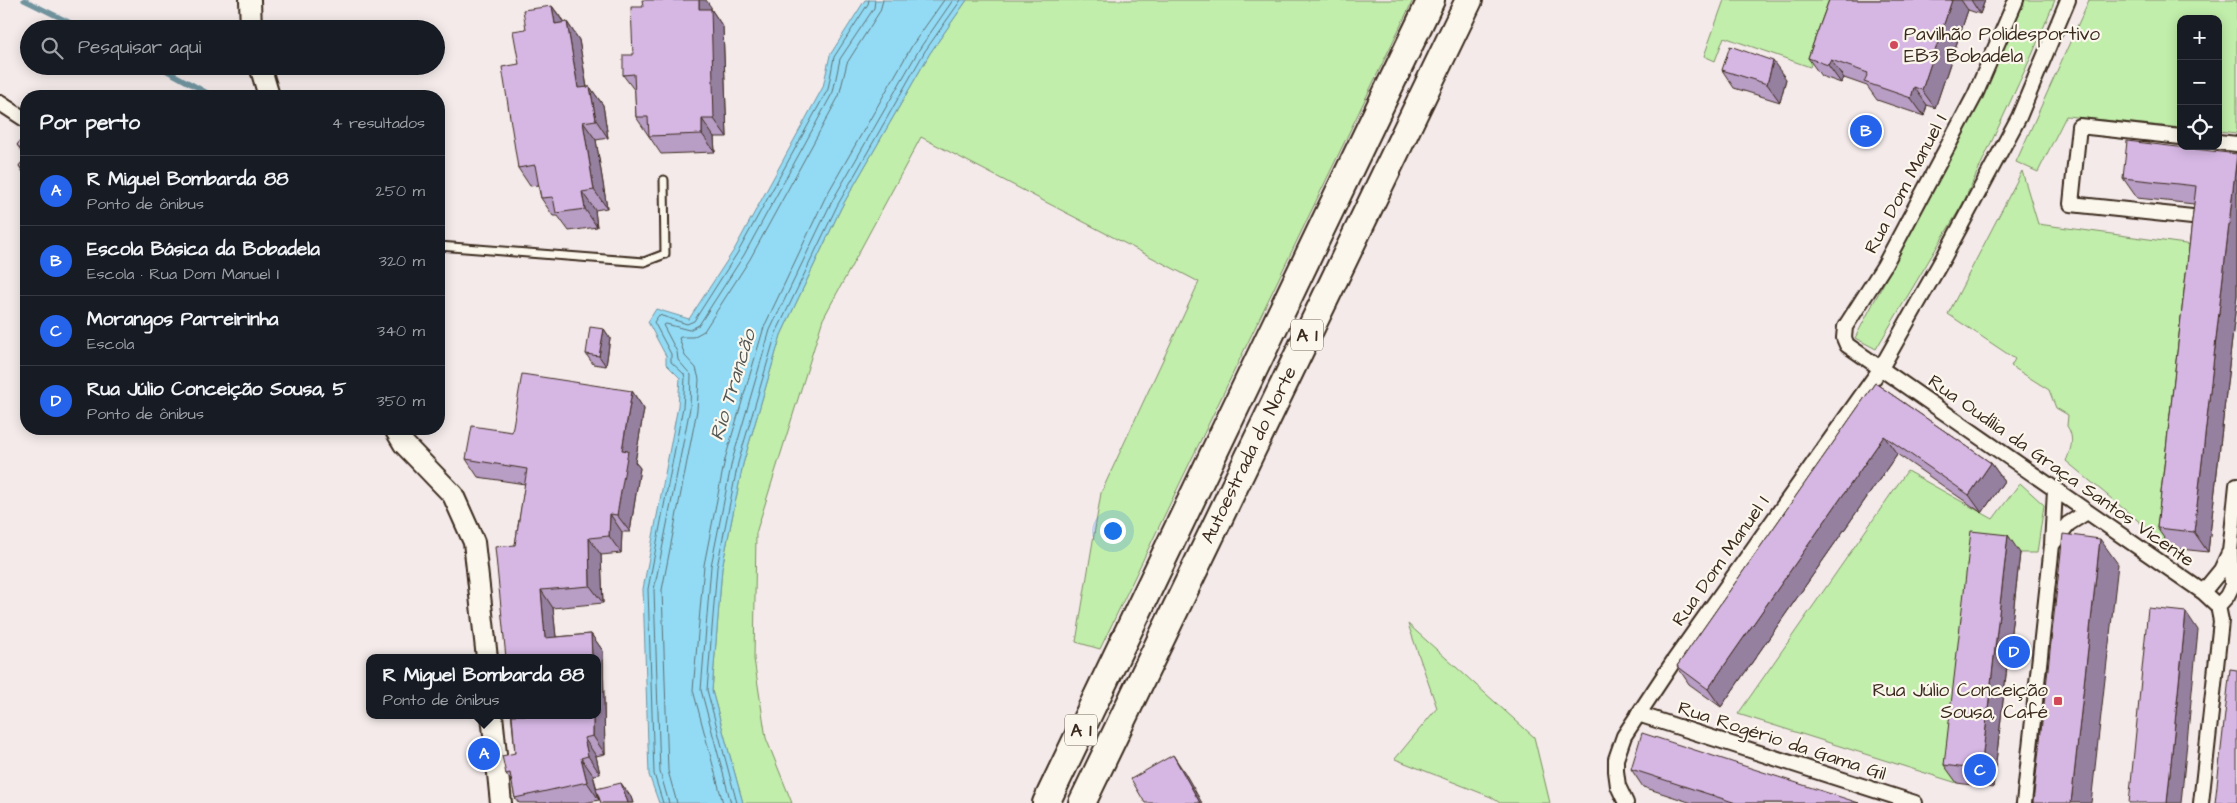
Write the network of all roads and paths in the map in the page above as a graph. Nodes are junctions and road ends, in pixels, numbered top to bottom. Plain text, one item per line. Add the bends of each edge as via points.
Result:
1 (250, 0) edge
2 (1431, 0) edge
3 (1469, 0) edge
4 (2016, 0) edge
5 (2068, 0) edge
6 (251, 20) edge
7 (263, 75) edge
8 (267, 90) edge
9 (0, 104) edge
10 (20, 116) edge
11 (2177, 137) edge
12 (2222, 142) edge
13 (2237, 144) edge
14 (664, 180) dead end
15 (2192, 217) edge
16 (445, 246) edge
17 (1881, 368) junction
18 (400, 436) edge
19 (2237, 485) edge
20 (2055, 490) junction
21 (2087, 512) junction
22 (2052, 545) junction
23 (2230, 552) junction
24 (2202, 592) junction
25 (2218, 606) junction
26 (487, 654) edge
27 (1638, 714) junction
28 (492, 719) edge
29 (501, 803) edge
30 (1046, 803) edge
31 (1082, 803) edge
32 (1626, 803) edge
33 (1915, 803) edge
34 (2024, 803) edge
35 (2201, 803) edge

1 - 6 main road
2 - 30 highway, Autoestrada do Norte / A 1
3 - 31 highway, Autoestrada do Norte / A 1
4 - 17 street, Rua Dom Manuel I via 1975,94 1884,266 1845,327 1844,338 1848,344
5 - 17 street, Rua Dom Manuel I via 2019,117
7 - 8 main road
9 - 10 street
11 - 15 street via 2079,126 2071,204
12 - 13 street
14 - 16 lane via 665,254 644,262
17 - 20 street, Rua Oudília da Graça Santos Vicente
17 - 27 street, Rua Dom Manuel I
18 - 26 main road via 453,494 474,542
19 - 23 street
20 - 21 street, Rua Oudília da Graça Santos Vicente
20 - 22 street
21 - 22 street via 2068,524
21 - 24 street, Rua Oudília da Graça Santos Vicente
22 - 34 street
23 - 24 street via 2221,570
23 - 25 street via 2232,586
24 - 25 street, Rua Oudília da Graça Santos Vicente
25 - 35 street via 2221,628
27 - 32 street, Rua Dom Manuel I via 1624,736 1616,759 1618,786
27 - 33 street, Rua Rogério da Gama Gil
28 - 29 main road

